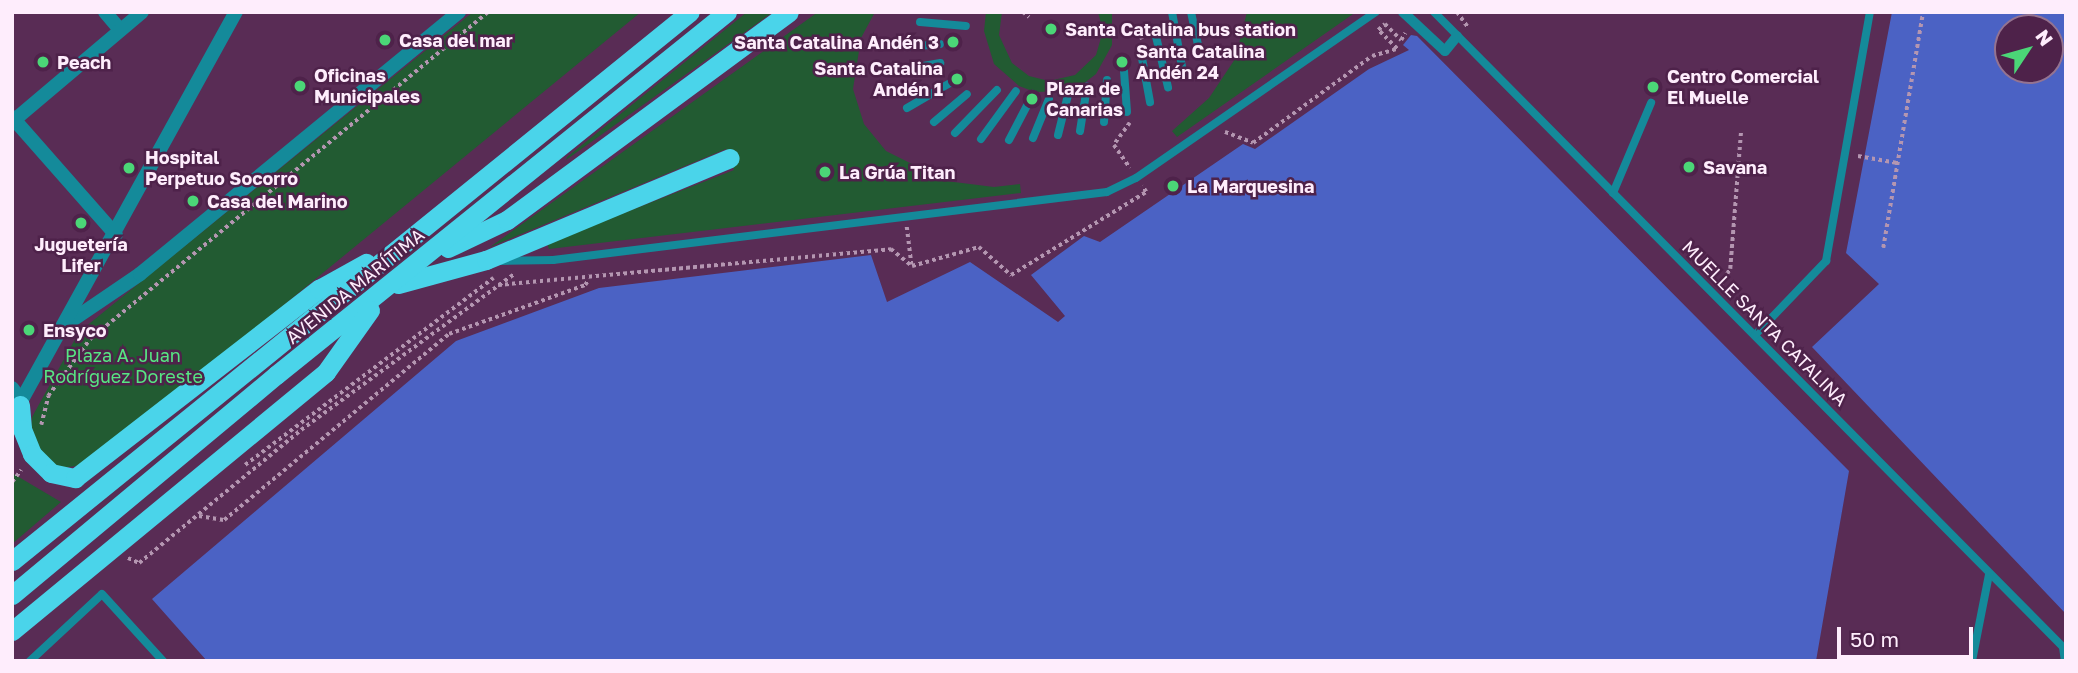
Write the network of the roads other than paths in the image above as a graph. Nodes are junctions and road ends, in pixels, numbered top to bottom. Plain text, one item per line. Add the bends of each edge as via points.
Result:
1 (105, 12) edge
2 (142, 12) edge
3 (236, 12) edge
4 (690, 12) edge
5 (727, 12) edge
6 (789, 12) edge
7 (1172, 12) edge
8 (1191, 12) edge
9 (1376, 12) edge
10 (1403, 12) edge
11 (1434, 12) edge
12 (1870, 12) edge
13 (455, 14) edge
14 (920, 22) dead end
15 (966, 26) dead end
16 (1154, 28) dead end
17 (120, 30) junction
18 (1457, 36) junction
19 (940, 44) dead end
20 (907, 47) dead end
21 (1199, 49) dead end
22 (1142, 58) dead end
23 (940, 63) dead end
24 (895, 71) dead end
25 (1124, 71) dead end
26 (1183, 72) dead end
27 (1107, 80) dead end
28 (950, 83) dead end
29 (1087, 88) dead end
30 (1168, 88) dead end
31 (997, 90) dead end
32 (1016, 91) dead end
33 (967, 94) dead end
34 (1033, 94) dead end
35 (1068, 95) dead end
36 (1049, 99) dead end
37 (1150, 102) dead end
38 (1651, 103) dead end
39 (907, 108) dead end
40 (1128, 112) dead end
41 (13, 120) edge
42 (934, 122) dead end
43 (1104, 122) dead end
44 (1080, 131) dead end
45 (956, 133) dead end
46 (1058, 135) dead end
47 (1033, 138) dead end
48 (981, 139) dead end
49 (1009, 140) dead end
50 (730, 158) dead end
51 (1613, 193) junction
52 (116, 235) junction
53 (415, 235) junction
54 (421, 260) junction
55 (486, 260) junction
56 (386, 289) junction
57 (68, 323) junction
58 (1755, 335) junction
59 (16, 403) edge
60 (22, 453) edge
61 (12, 561) edge
62 (1989, 574) junction
63 (12, 595) edge
64 (12, 631) edge
65 (2064, 648) edge
66 (30, 661) edge
67 (163, 661) edge
68 (1972, 661) edge
69 (2065, 661) edge

1 - 17 street
2 - 17 street
3 - 52 street
4 - 53 highway, AVENIDA MARÍTIMA
5 - 54 highway, AVENIDA MARÍTIMA
6 - 54 highway via 507,220
7 - 26 lane
8 - 21 lane
9 - 55 lane via 1136,178 1107,192 530,263
10 - 18 street via 1445,51
11 - 18 lane, MUELLE SANTA CATALINA
12 - 58 lane via 1826,261
13 - 57 street via 140,274
14 - 15 lane
16 - 30 lane
17 - 41 street
18 - 51 lane, MUELLE SANTA CATALINA
19 - 20 lane
22 - 37 lane
23 - 24 lane
25 - 40 lane
27 - 43 lane
28 - 39 lane
29 - 44 lane
31 - 45 lane
32 - 48 lane
33 - 42 lane
34 - 49 lane
35 - 46 lane
36 - 47 lane
38 - 51 lane
41 - 52 street
50 - 55 highway
51 - 58 lane, MUELLE SANTA CATALINA
52 - 57 street
53 - 60 highway via 319,289 75,478 51,473
53 - 61 highway, AVENIDA MARÍTIMA
54 - 56 highway, AVENIDA MARÍTIMA
55 - 56 highway
56 - 63 highway, AVENIDA MARÍTIMA
56 - 64 highway via 326,372
57 - 59 street
58 - 62 lane, MUELLE SANTA CATALINA
59 - 60 highway
62 - 65 lane, MUELLE SANTA CATALINA
62 - 68 lane
65 - 69 lane, MUELLE SANTA CATALINA
66 - 67 lane via 102,594

